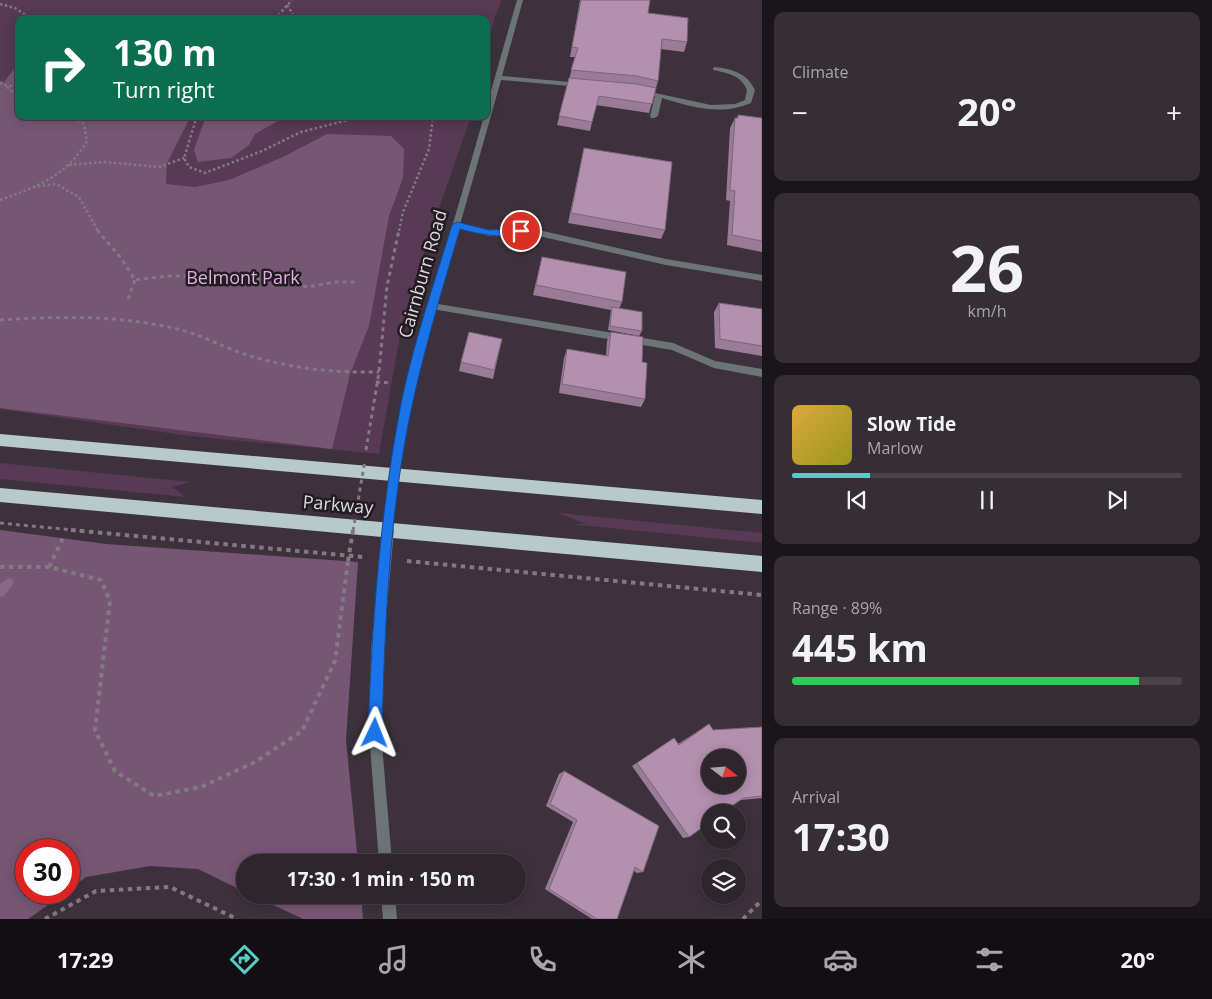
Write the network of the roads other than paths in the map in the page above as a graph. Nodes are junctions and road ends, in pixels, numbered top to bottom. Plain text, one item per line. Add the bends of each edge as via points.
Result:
1 (520, 0) edge
2 (715, 69) dead end
3 (498, 78) junction
4 (591, 86) edge
5 (634, 89) edge
6 (659, 95) junction
7 (490, 107) edge
8 (654, 116) edge
9 (486, 120) edge
10 (457, 225) junction
11 (762, 278) edge
12 (432, 306) junction
13 (762, 372) edge
14 (0, 440) edge
15 (0, 495) edge
16 (762, 506) edge
17 (762, 564) edge
18 (385, 854) edge
19 (389, 904) edge
20 (390, 919) edge

1 - 3 street, Cairnburn Road
2 - 6 street via 732,72 747,81 751,90 748,101 735,107 716,108
3 - 4 street
3 - 7 street, Cairnburn Road
5 - 6 street
6 - 8 street
9 - 10 street, Cairnburn Road
10 - 11 street via 489,233 521,231 543,234 666,262
10 - 12 street, Cairnburn Road
12 - 13 street via 674,347 714,364
12 - 18 street, Cairnburn Road, bridge via 407,402 390,505 377,651 375,733
14 - 16 highway, Parkway
15 - 17 highway, Parkway
19 - 20 street

